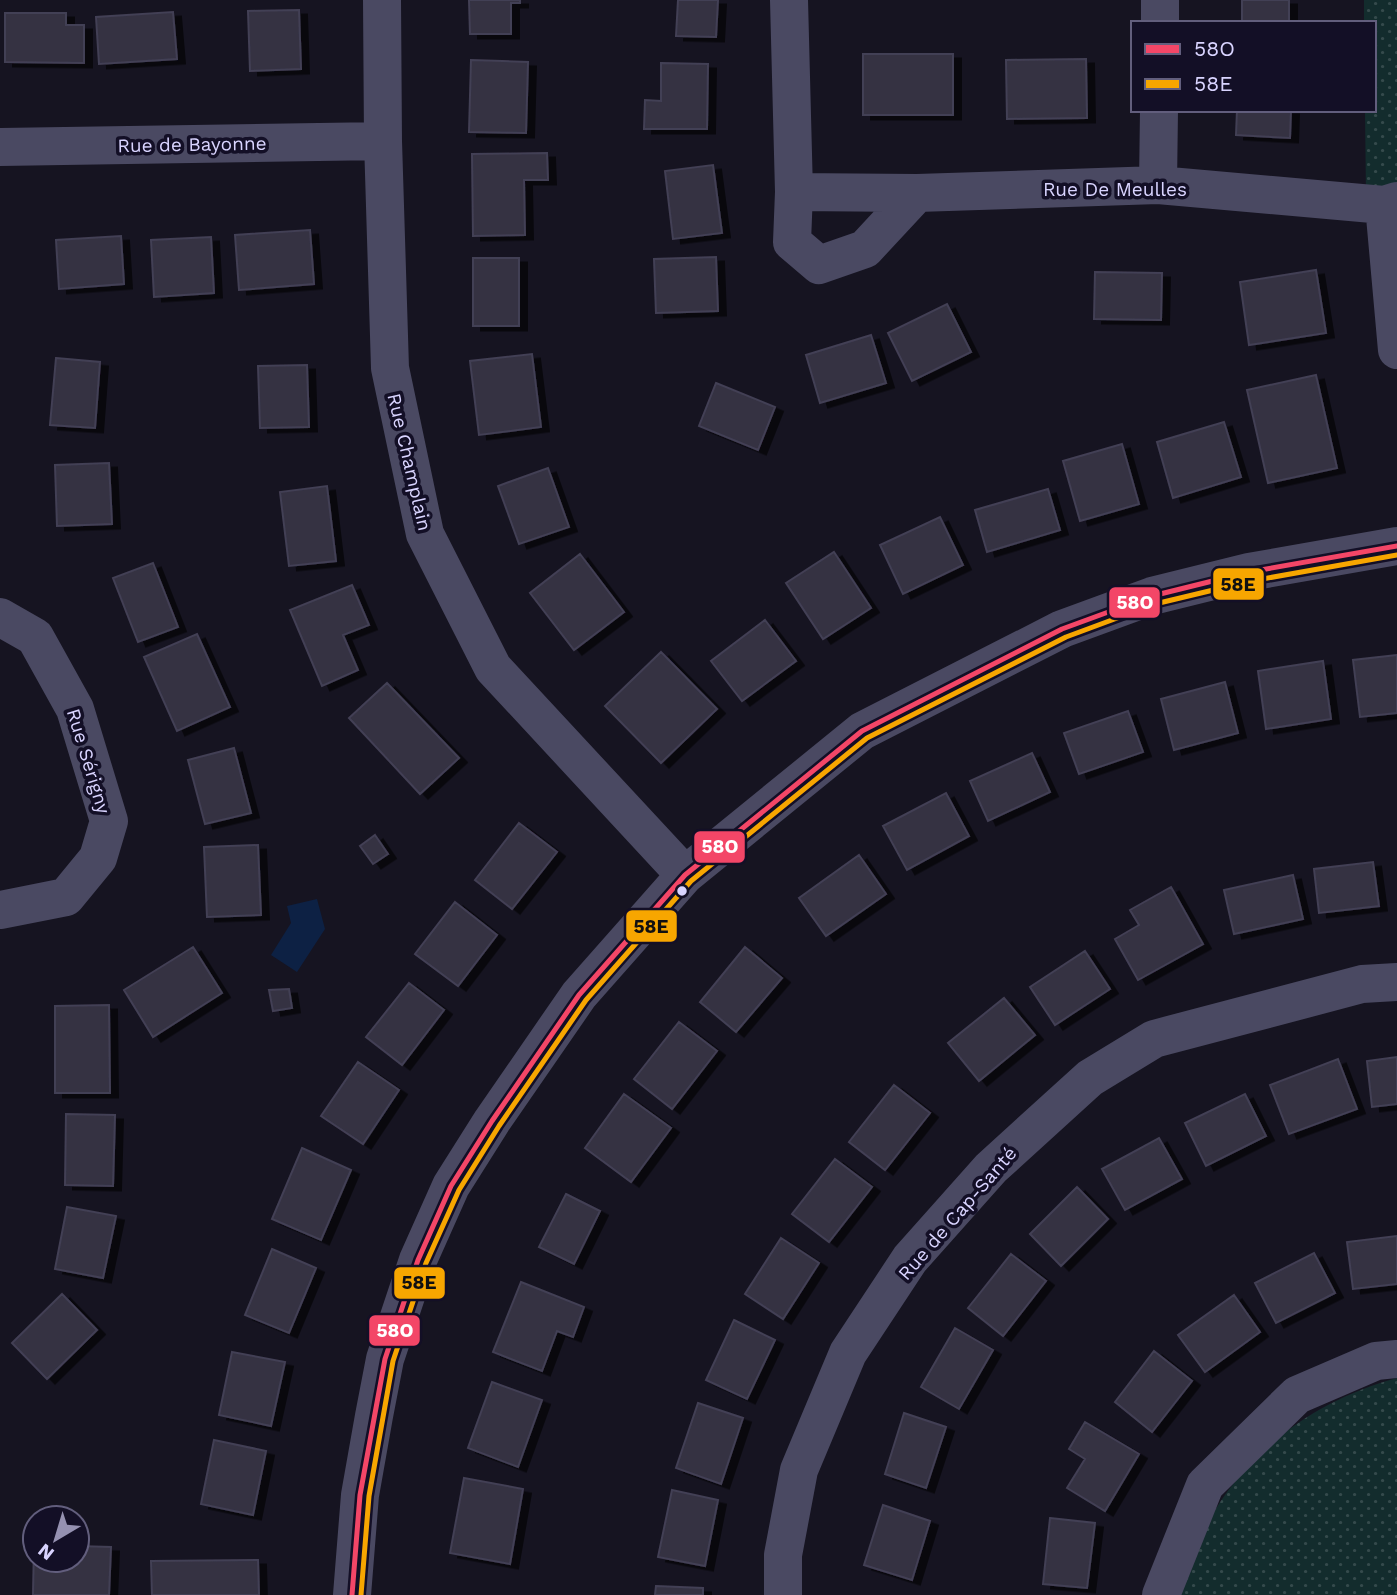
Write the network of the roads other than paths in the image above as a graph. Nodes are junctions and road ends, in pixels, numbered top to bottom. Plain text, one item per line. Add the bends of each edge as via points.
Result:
1 (382, 0) edge
2 (789, 0) edge
3 (1160, 0) edge
4 (1160, 21) edge
5 (1159, 112) edge
6 (383, 141) junction
7 (0, 148) edge
8 (1158, 185) junction
9 (793, 192) junction
10 (916, 193) junction
11 (1390, 203) edge
12 (1397, 350) edge
13 (1397, 546) edge
14 (0, 617) edge
15 (685, 875) junction
16 (0, 910) edge
17 (1397, 982) edge
18 (1397, 1359) edge
19 (352, 1595) edge
20 (783, 1595) edge
21 (1161, 1595) edge

1 - 6 street, Rue Champlain
2 - 9 street
3 - 4 street
5 - 8 street
6 - 7 street, Rue de Bayonne
6 - 15 street, Rue Champlain via 390,368 425,534 494,668
8 - 10 street, Rue De Meulles
8 - 11 street, Rue De Meulles
9 - 10 street, Rue De Meulles
9 - 10 street via 792,243 819,265 865,249
11 - 12 street
13 - 15 street via 1249,572 1152,596 1062,629 862,731
14 - 16 street, Rue Sérigny via 35,637 75,709 108,821 98,858 66,897
15 - 19 street via 579,995 451,1186 418,1260 385,1359 360,1495
17 - 20 street, Rue de Cap-Santé via 1362,984 1154,1039 1090,1078 991,1168 910,1259 848,1353 799,1470 783,1555
18 - 21 street via 1376,1361 1297,1395 1205,1485

